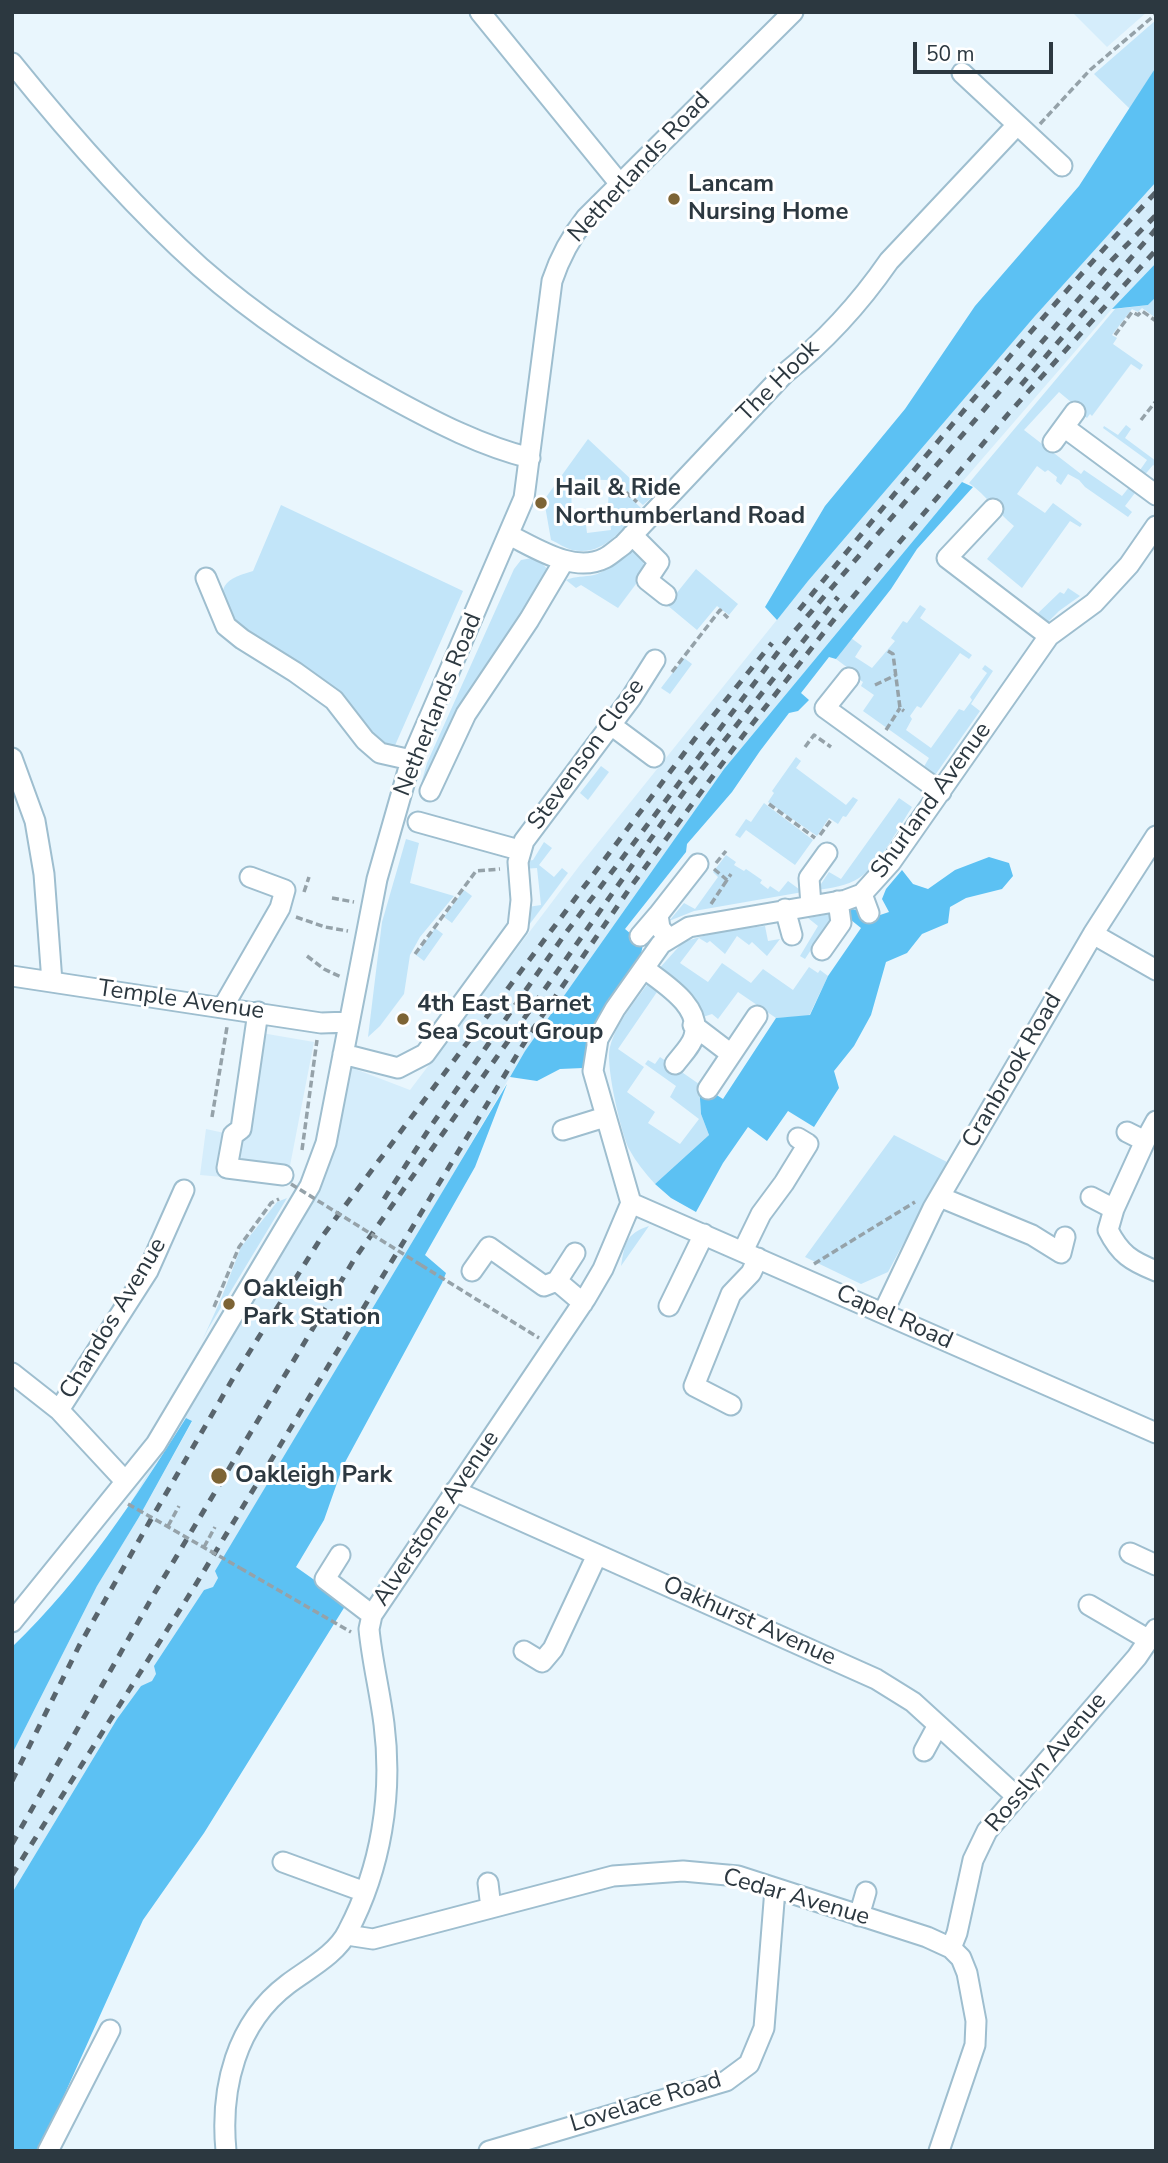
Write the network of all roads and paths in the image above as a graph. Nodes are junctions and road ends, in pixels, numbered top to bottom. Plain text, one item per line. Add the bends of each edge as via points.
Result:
1 (480, 12) edge
2 (793, 12) edge
3 (1156, 14) edge
4 (12, 63) edge
5 (962, 72) dead end
6 (1023, 130) junction
7 (1062, 166) dead end
8 (620, 184) junction
9 (1156, 321) edge
10 (1115, 335) dead end
11 (1156, 401) edge
12 (1142, 420) dead end
13 (1064, 427) dead end
14 (530, 458) junction
15 (607, 487) dead end
16 (1156, 495) edge
17 (993, 509) dead end
18 (651, 515) junction
19 (1156, 526) edge
20 (632, 535) junction
21 (509, 536) junction
22 (564, 561) junction
23 (206, 578) dead end
24 (666, 595) dead end
25 (728, 618) dead end
26 (1049, 636) junction
27 (888, 651) dead end
28 (655, 660) dead end
29 (669, 676) dead end
30 (896, 676) junction
31 (849, 678) dead end
32 (876, 685) dead end
33 (611, 725) junction
34 (876, 744) junction
35 (805, 747) dead end
36 (831, 747) dead end
37 (654, 757) dead end
38 (12, 758) edge
39 (411, 760) junction
40 (430, 792) dead end
41 (941, 792) junction
42 (769, 804) dead end
43 (831, 820) dead end
44 (418, 822) dead end
45 (1156, 836) edge
46 (726, 851) dead end
47 (827, 853) dead end
48 (518, 859) junction
49 (698, 864) dead end
50 (731, 874) dead end
51 (250, 877) dead end
52 (862, 894) junction
53 (332, 898) dead end
54 (838, 901) junction
55 (355, 902) dead end
56 (811, 905) junction
57 (785, 909) junction
58 (869, 913) dead end
59 (658, 915) junction
60 (296, 917) dead end
61 (350, 932) dead end
62 (1093, 934) junction
63 (640, 936) dead end
64 (792, 936) dead end
65 (669, 939) junction
66 (822, 950) dead end
67 (415, 954) dead end
68 (307, 956) dead end
69 (645, 969) junction
70 (1156, 970) edge
71 (12, 976) edge
72 (337, 976) dead end
73 (52, 982) junction
74 (227, 1007) junction
75 (258, 1012) junction
76 (757, 1016) dead end
77 (349, 1022) junction
78 (693, 1025) junction
79 (306, 1036) dead end
80 (343, 1054) junction
81 (732, 1054) junction
82 (676, 1064) dead end
83 (708, 1089) dead end
84 (212, 1117) dead end
85 (605, 1117) junction
86 (1156, 1121) edge
87 (563, 1130) dead end
88 (797, 1138) dead end
89 (301, 1156) dead end
90 (287, 1180) joint
91 (184, 1190) dead end
92 (940, 1197) junction
93 (1091, 1197) dead end
94 (280, 1199) dead end
95 (919, 1199) dead end
96 (631, 1203) junction
97 (1114, 1209) junction
98 (704, 1234) junction
99 (1065, 1237) dead end
100 (575, 1253) dead end
101 (750, 1255) junction
102 (472, 1271) dead end
103 (1156, 1271) edge
104 (799, 1276) junction
105 (557, 1280) junction
106 (583, 1303) junction
107 (669, 1307) dead end
108 (212, 1310) dead end
109 (883, 1313) junction
110 (552, 1347) junction
111 (12, 1373) edge
112 (731, 1405) dead end
113 (60, 1410) junction
114 (1156, 1433) edge
115 (125, 1481) junction
116 (455, 1491) junction
117 (128, 1504) dead end
118 (179, 1506) dead end
119 (168, 1526) junction
120 (215, 1527) dead end
121 (204, 1547) junction
122 (1130, 1553) dead end
123 (340, 1555) dead end
124 (597, 1555) junction
125 (1156, 1565) edge
126 (1089, 1605) dead end
127 (372, 1615) junction
128 (12, 1622) edge
129 (1152, 1634) edge
130 (370, 1642) junction
131 (524, 1651) dead end
132 (938, 1726) junction
133 (924, 1751) dead end
134 (1016, 1796) junction
135 (283, 1862) dead end
136 (488, 1883) dead end
137 (775, 1889) junction
138 (365, 1892) junction
139 (866, 1892) dead end
140 (491, 1908) junction
141 (859, 1916) junction
142 (347, 1935) junction
143 (951, 1948) junction
144 (110, 2030) dead end
145 (48, 2151) edge
146 (226, 2151) edge
147 (489, 2151) edge
148 (939, 2151) edge

1 - 8 street
2 - 8 street, Netherlands Road
3 - 6 path
4 - 14 street via 159,229 271,323 410,409 503,451
5 - 6 street
6 - 7 street
6 - 18 street, The Hook via 889,261 807,356 784,374
8 - 14 street, Netherlands Road via 571,237 552,281
9 - 10 path via 1142,311 1138,315 1132,312
11 - 12 path
13 - 16 street
14 - 21 street, Netherlands Road via 524,498
15 - 18 path via 618,485
17 - 26 street via 947,558
18 - 20 street, The Hook
19 - 26 street, Shurland Avenue via 1094,603
20 - 22 street, The Hook via 604,559
20 - 24 street via 659,562 647,580
21 - 22 street, The Hook
21 - 39 street, Netherlands Road
22 - 40 street via 466,714
23 - 39 street via 226,626 334,700 380,753
25 - 29 path via 720,610
26 - 41 street, Shurland Avenue
27 - 30 path via 893,654
28 - 33 street, Stevenson Close
30 - 32 path
30 - 34 path via 902,709
31 - 34 street via 825,708
33 - 37 street
33 - 48 street, Stevenson Close via 524,841
34 - 41 street
35 - 36 path via 814,735
38 - 73 street via 35,821
39 - 77 street, Netherlands Road via 377,879
41 - 52 street, Shurland Avenue
42 - 43 path via 817,839
44 - 48 street, Stevenson Close
45 - 62 street, Cranbrook Road
46 - 50 path via 713,868 727,880
47 - 56 street via 808,878
48 - 67 path via 476,871
48 - 80 street via 518,927 425,1054 398,1068
49 - 59 street
51 - 74 street via 285,890 280,908
52 - 54 street, Shurland Avenue
52 - 58 street
53 - 55 path
54 - 56 street, Shurland Avenue
54 - 66 street via 841,923
56 - 57 street, Shurland Avenue
57 - 64 street
57 - 65 street, Shurland Avenue via 688,927
59 - 63 street
59 - 65 street via 660,928
60 - 61 path
62 - 70 street
62 - 92 street, Cranbrook Road
65 - 69 street, Shurland Avenue
68 - 72 path
69 - 78 street via 681,997 693,1015
69 - 85 street, Shurland Avenue via 598,1039 593,1071
71 - 73 street, Temple Avenue
73 - 74 street, Temple Avenue
74 - 75 street, Temple Avenue
74 - 84 path
75 - 77 street, Temple Avenue via 321,1023
75 - 90 street via 241,1129 233,1135 227,1168
76 - 81 street
77 - 80 street, Netherlands Road
78 - 81 street
78 - 82 street via 694,1036
79 - 89 path via 317,1038
80 - 115 street, Netherlands Road via 326,1143 310,1186 156,1444
81 - 83 street
85 - 87 street
85 - 96 street, Shurland Avenue
86 - 97 street via 1136,1136
88 - 101 street via 808,1144 761,1214
90 - 110 path, bridge
91 - 113 street, Chandos Avenue via 148,1271
92 - 99 street via 1032,1235 1061,1253
92 - 109 street, Cranbrook Road
93 - 97 street
94 - 108 path via 271,1203 239,1247
95 - 104 path
96 - 98 street, Capel Road
96 - 106 street, Alverstone Avenue
97 - 103 street via 1108,1230 1117,1248
98 - 101 street, Capel Road
98 - 107 street
100 - 105 street
101 - 104 street, Capel Road
101 - 112 street via 751,1273 731,1294 694,1386
102 - 105 street via 489,1247 544,1286
104 - 109 street, Capel Road
105 - 106 street
106 - 110 street, Alverstone Avenue
109 - 114 street, Capel Road
110 - 116 street, Alverstone Avenue
111 - 113 street, Chandos Avenue
113 - 115 street, Chandos Avenue
115 - 128 street, Netherlands Road
116 - 124 street, Oakhurst Avenue
116 - 127 street, Alverstone Avenue
117 - 119 path, bridge
118 - 119 path
119 - 121 path, bridge
120 - 121 path
121 - 130 path, bridge
122 - 125 street
123 - 127 street via 325,1579
124 - 131 street via 552,1649 542,1662
124 - 132 street, Oakhurst Avenue via 876,1679 913,1702
126 - 129 street
127 - 130 street, Alverstone Avenue
129 - 134 street, Rosslyn Avenue
130 - 138 street, Alverstone Avenue via 387,1774 385,1821
132 - 133 street
132 - 134 street, Oakhurst Avenue
134 - 143 street, Rosslyn Avenue via 987,1831 973,1860
135 - 138 street
136 - 140 street
137 - 140 street, Cedar Avenue via 738,1876 660,1872 613,1876
137 - 141 street, Cedar Avenue
137 - 147 street, Lovelace Road via 765,2028 749,2064 726,2081
138 - 142 street, Alverstone Avenue
139 - 141 street
140 - 142 street, Cedar Avenue via 373,1939
141 - 143 street, Cedar Avenue
142 - 146 street, Alverstone Avenue via 267,2002 247,2032 229,2073 223,2126
143 - 148 street via 967,1973 976,2033
144 - 145 street

